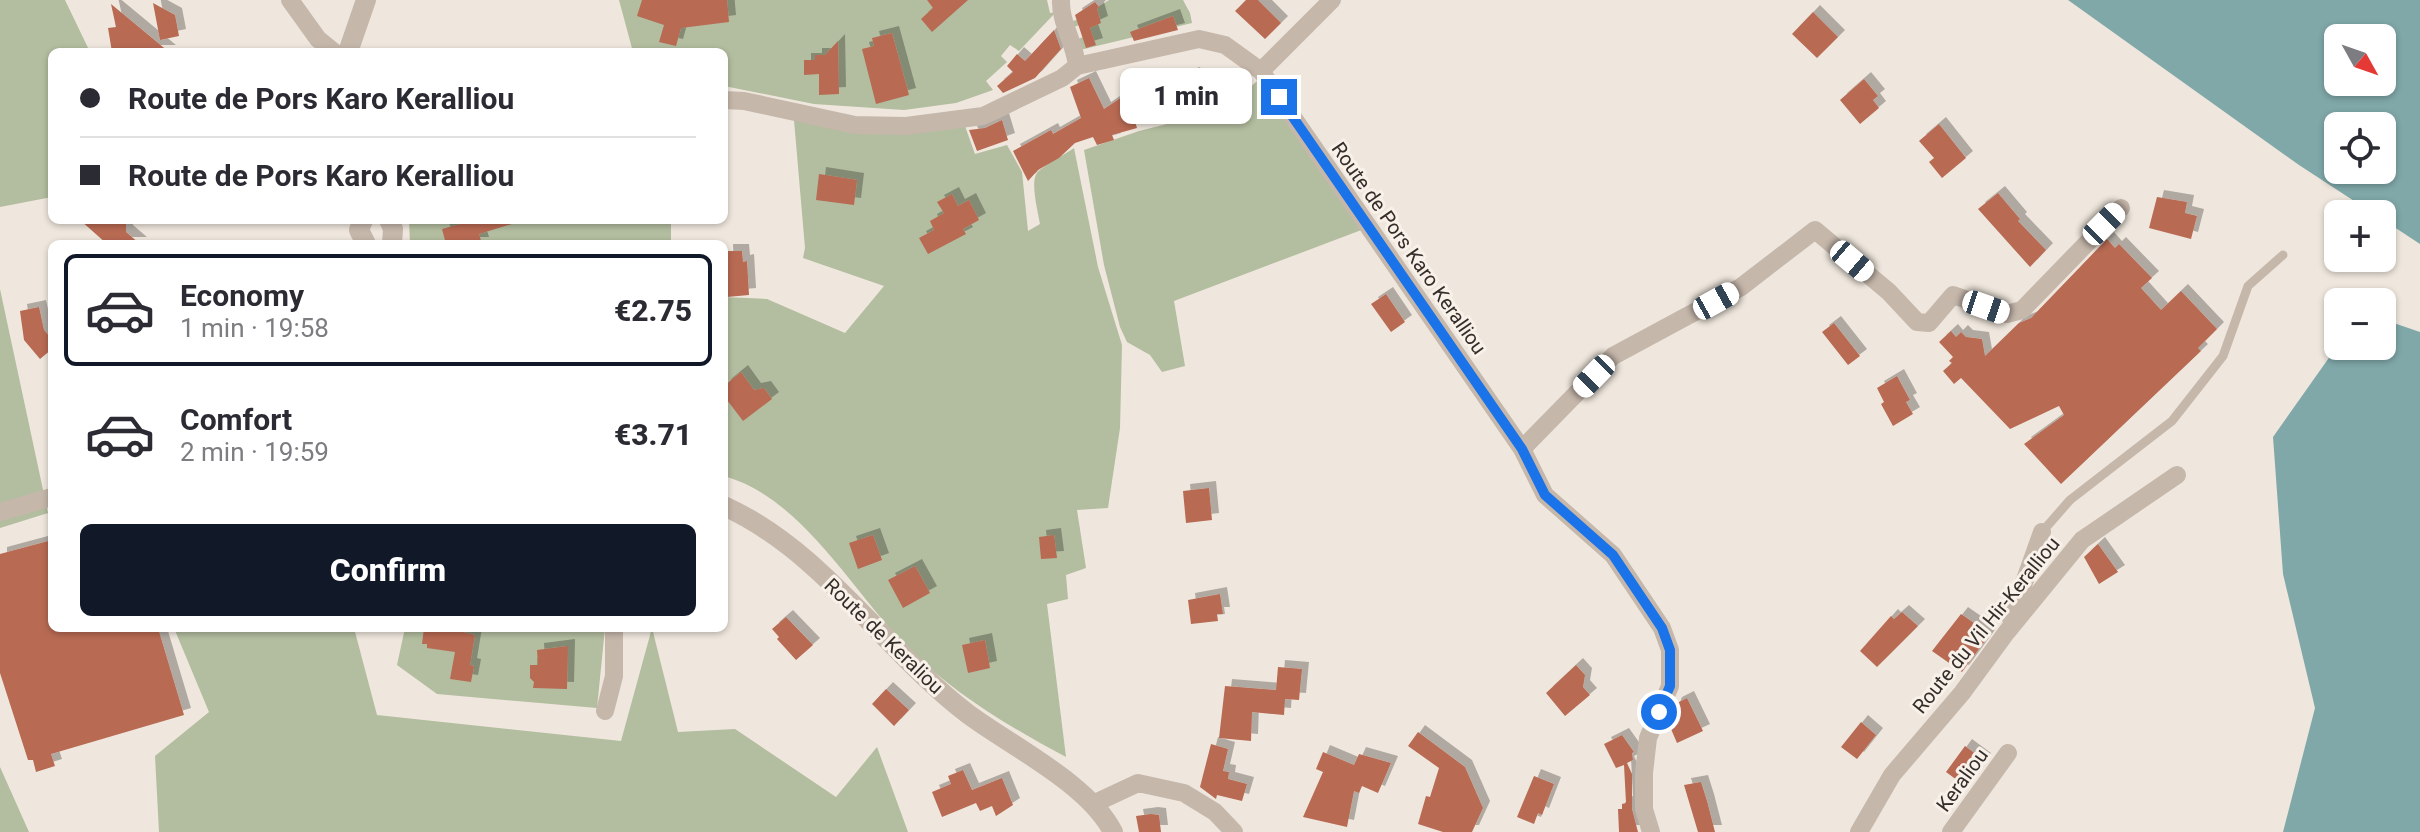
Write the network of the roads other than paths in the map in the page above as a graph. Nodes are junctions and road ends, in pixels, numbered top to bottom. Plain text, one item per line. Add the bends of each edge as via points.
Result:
1 (290, 0) edge
2 (366, 0) edge
3 (1061, 0) edge
4 (1332, 0) edge
5 (329, 48) edge
6 (349, 48) edge
7 (1077, 66) junction
8 (1261, 71) junction
9 (728, 100) edge
10 (2121, 208) dead end
11 (2283, 255) dead end
12 (1522, 449) junction
13 (2177, 475) dead end
14 (48, 498) edge
15 (728, 508) edge
16 (0, 512) edge
17 (2042, 532) joint
18 (614, 632) edge
19 (2006, 633) junction
20 (605, 711) dead end
21 (2008, 753) dead end
22 (1093, 804) junction
23 (1113, 832) edge
24 (1234, 832) edge
25 (1651, 832) edge
26 (1859, 832) edge
27 (1951, 832) edge

1 - 5 street
2 - 6 street
3 - 7 street
4 - 8 street
7 - 8 street via 1199,39 1225,45
7 - 9 street via 983,116 906,126 855,125
8 - 12 street, Route de Pors Karo Keralliou
10 - 12 street via 2022,310 2007,314 1953,295 1929,323 1917,322 1815,230 1741,287 1613,356
11 - 17 lane via 2248,286 2223,356 2172,421 2070,500
12 - 25 street, Route de Pors Karo Keralliou via 1545,495 1613,555 1662,628 1670,650 1670,686 1648,738 1645,761 1644,809
13 - 19 street, Route du Vil Hir-Keralliou via 2082,540
14 - 16 street
15 - 22 street, Route de Keraliou via 802,555 920,675
17 - 19 street
18 - 20 street via 614,676
19 - 26 street, Route du Vil Hir-Keralliou via 1892,775
21 - 27 street, Keraliou
22 - 23 street, Route de Keraliou
22 - 24 street via 1138,783 1184,793 1215,812

